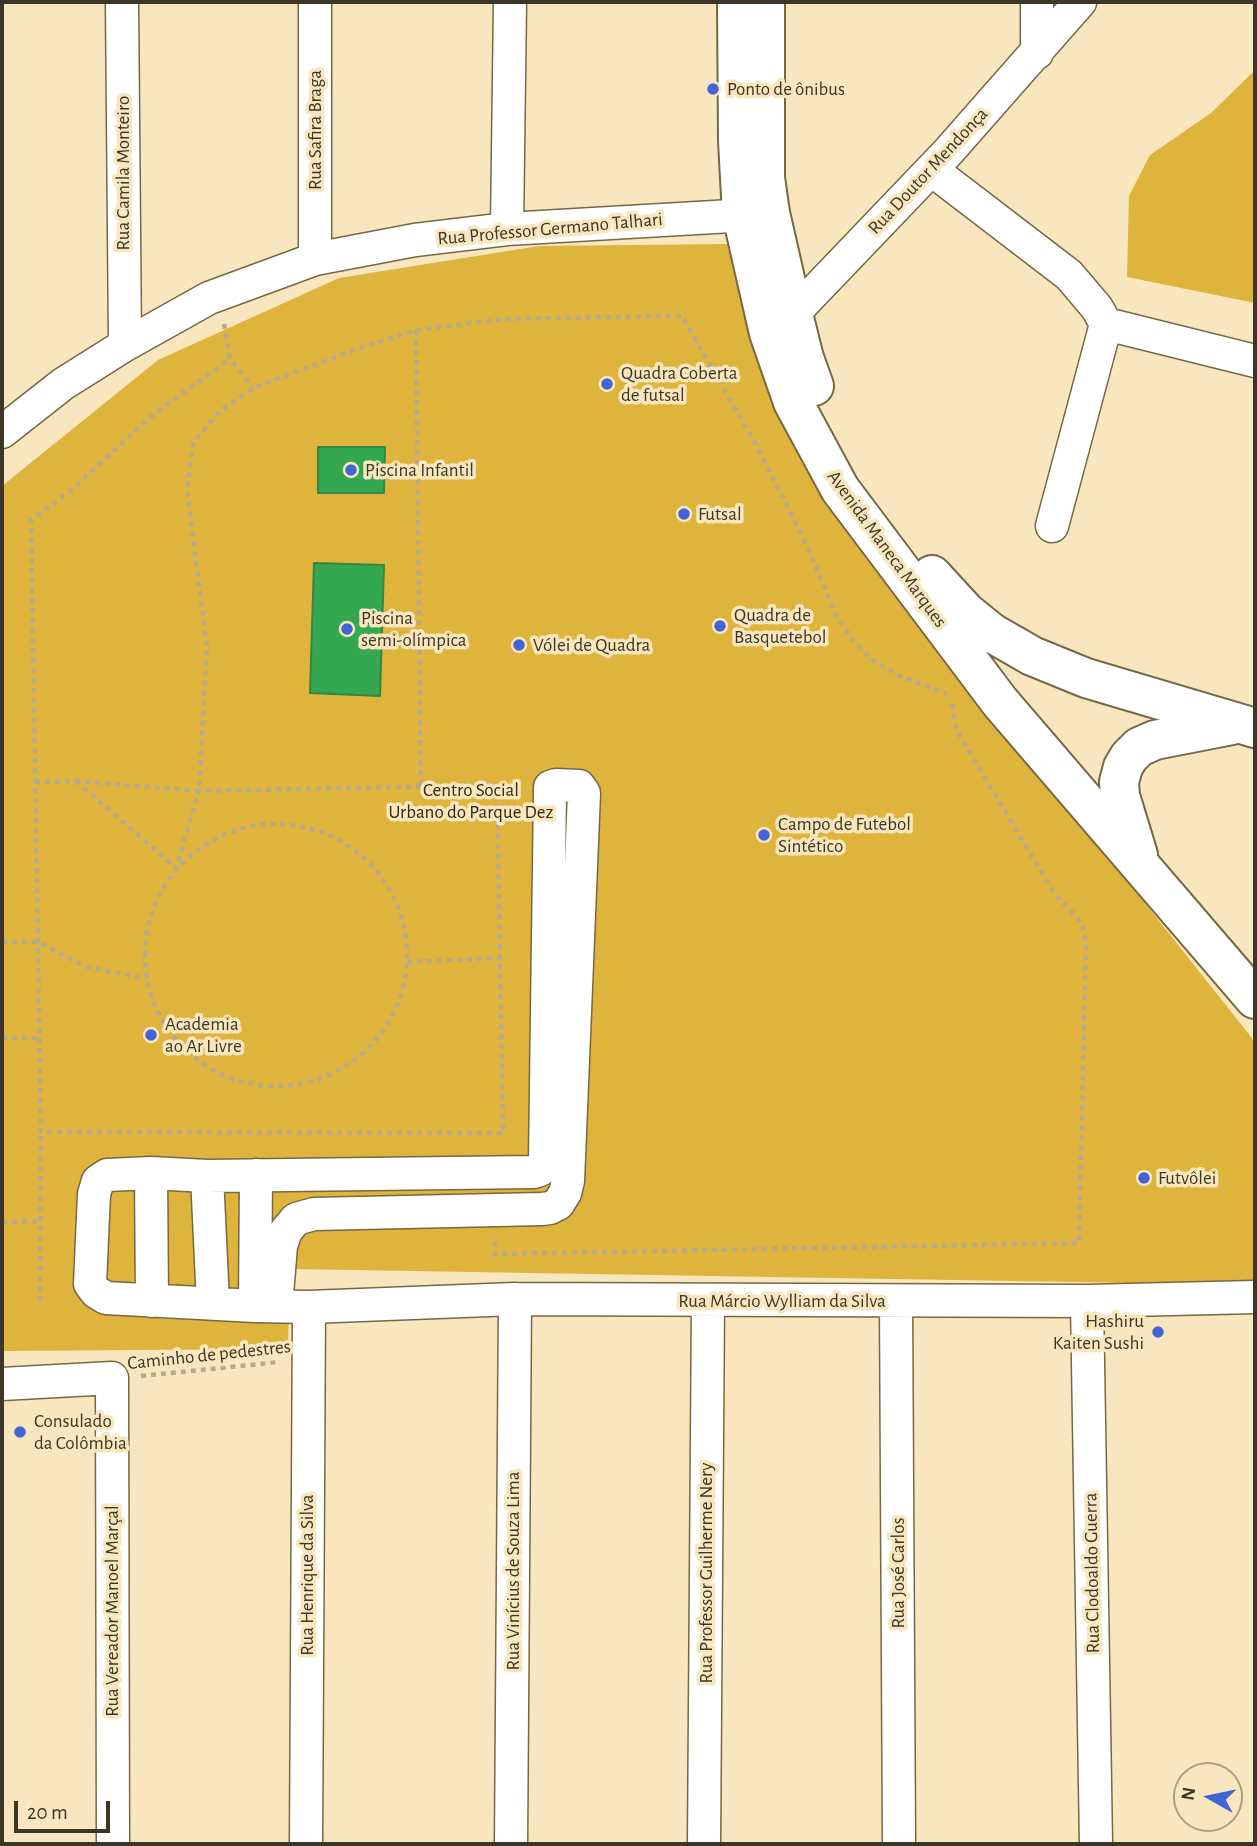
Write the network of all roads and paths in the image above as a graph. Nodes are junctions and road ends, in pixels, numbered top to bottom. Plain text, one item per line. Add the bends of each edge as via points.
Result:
1 (122, 2) edge
2 (315, 2) edge
3 (510, 2) edge
4 (737, 2) edge
5 (765, 2) edge
6 (1037, 2) edge
7 (1080, 2) edge
8 (1037, 53) junction
9 (932, 170) junction
10 (756, 214) junction
11 (508, 229) junction
12 (315, 259) junction
13 (781, 323) junction
14 (1106, 324) junction
15 (416, 330) junction
16 (125, 345) junction
17 (1255, 361) edge
18 (253, 388) junction
19 (2, 432) edge
20 (1052, 526) dead end
21 (1247, 726) edge
22 (76, 781) junction
23 (35, 782) junction
24 (421, 787) junction
25 (200, 791) junction
26 (176, 868) junction
27 (1143, 870) junction
28 (2, 942) edge
29 (38, 942) junction
30 (500, 958) junction
31 (407, 962) junction
32 (147, 979) junction
33 (1255, 999) edge
34 (2, 1038) edge
35 (40, 1038) junction
36 (41, 1132) junction
37 (503, 1133) junction
38 (499, 1171) junction
39 (151, 1173) junction
40 (256, 1175) junction
41 (207, 1176) junction
42 (497, 1209) junction
43 (41, 1221) junction
44 (2, 1222) edge
45 (1255, 1297) edge
46 (515, 1299) junction
47 (40, 1301) dead end
48 (152, 1301) junction
49 (708, 1301) junction
50 (897, 1301) junction
51 (1087, 1301) junction
52 (213, 1303) junction
53 (265, 1306) junction
54 (309, 1307) junction
55 (309, 1359) junction
56 (112, 1378) junction
57 (2, 1384) edge
58 (113, 1844) edge
59 (306, 1844) edge
60 (511, 1844) edge
61 (704, 1844) edge
62 (899, 1844) edge
63 (1096, 1844) edge

1 - 16 street, Rua Camila Monteiro
2 - 12 street, Rua Safira Braga
3 - 11 street
4 - 10 main road, Avenida Maneca Marques via 738,141
5 - 10 main road, Avenida Maneca Marques via 765,178
6 - 8 street
7 - 8 street, Rua Doutor Mendonça
8 - 9 street, Rua Doutor Mendonça
9 - 13 street, Rua Doutor Mendonça
9 - 14 street via 1069,275
10 - 11 street, Rua Professor Germano Talhari
10 - 13 main road, Avenida Maneca Marques
11 - 12 street, Rua Professor Germano Talhari
12 - 16 street, Rua Professor Germano Talhari via 209,298
13 - 21 main road, Avenida Maneca Marques via 804,358 826,421 859,480 946,593 966,612 1032,656 1086,678
13 - 27 main road, Avenida Maneca Marques via 793,402 840,489 1000,702
14 - 17 street
14 - 20 street
15 - 18 path
15 - 24 path
15 - 42 path via 503,319 682,316 758,448 837,617 872,660 947,693 954,705 957,729 1054,893 1082,923 1086,942 1079,1243 495,1254
16 - 19 street, Rua Professor Germano Talhari via 63,384
18 - 23 path via 230,359 154,414 31,520
18 - 25 path via 220,411 193,443 187,490 207,647
21 - 27 main road via 1155,740 1129,757 1119,782 1120,796
22 - 23 path
22 - 25 path
22 - 26 path
23 - 29 path
24 - 25 path
24 - 30 path via 497,785
25 - 26 path
26 - 31 path via 208,842 245,826 286,823 326,832 360,853 387,884 403,922
26 - 32 path via 154,904 145,944
27 - 33 main road, Avenida Maneca Marques
28 - 29 path
29 - 32 path via 87,967
29 - 35 path
30 - 31 path
30 - 37 path
31 - 32 path via 399,1002 379,1038 348,1066 309,1083 268,1087 227,1078 191,1057 164,1025
34 - 35 path
35 - 36 path
36 - 37 path
36 - 43 path
37 - 38 path
38 - 40 street
38 - 42 street via 534,1172 545,1160 550,793 556,785 579,786 584,793 568,1181 565,1193 550,1208
39 - 41 street
39 - 48 street
39 - 48 street, Rua Márcio Wylliam da Silva via 107,1175 98,1181 90,1284 106,1298
40 - 41 street
40 - 53 street
41 - 52 street
42 - 53 street via 314,1214 296,1219 281,1245
43 - 44 path
43 - 47 path
45 - 51 street, Rua Márcio Wylliam da Silva
46 - 49 street, Rua Márcio Wylliam da Silva
46 - 54 street, Rua Márcio Wylliam da Silva
46 - 60 street, Rua Vinícius de Souza Lima
48 - 52 street, Rua Márcio Wylliam da Silva
49 - 50 street, Rua Márcio Wylliam da Silva
49 - 61 street, Rua Professor Guilherme Nery
50 - 51 street, Rua Márcio Wylliam da Silva
50 - 62 street, Rua José Carlos
51 - 63 street, Rua Clodoaldo Guerra
52 - 53 street, Rua Márcio Wylliam da Silva
53 - 54 street, Rua Márcio Wylliam da Silva
54 - 55 street, Rua Henrique da Silva
55 - 56 path, Caminho de pedestres
55 - 59 street, Rua Henrique da Silva
56 - 57 street
56 - 58 street, Rua Vereador Manoel Marçal

